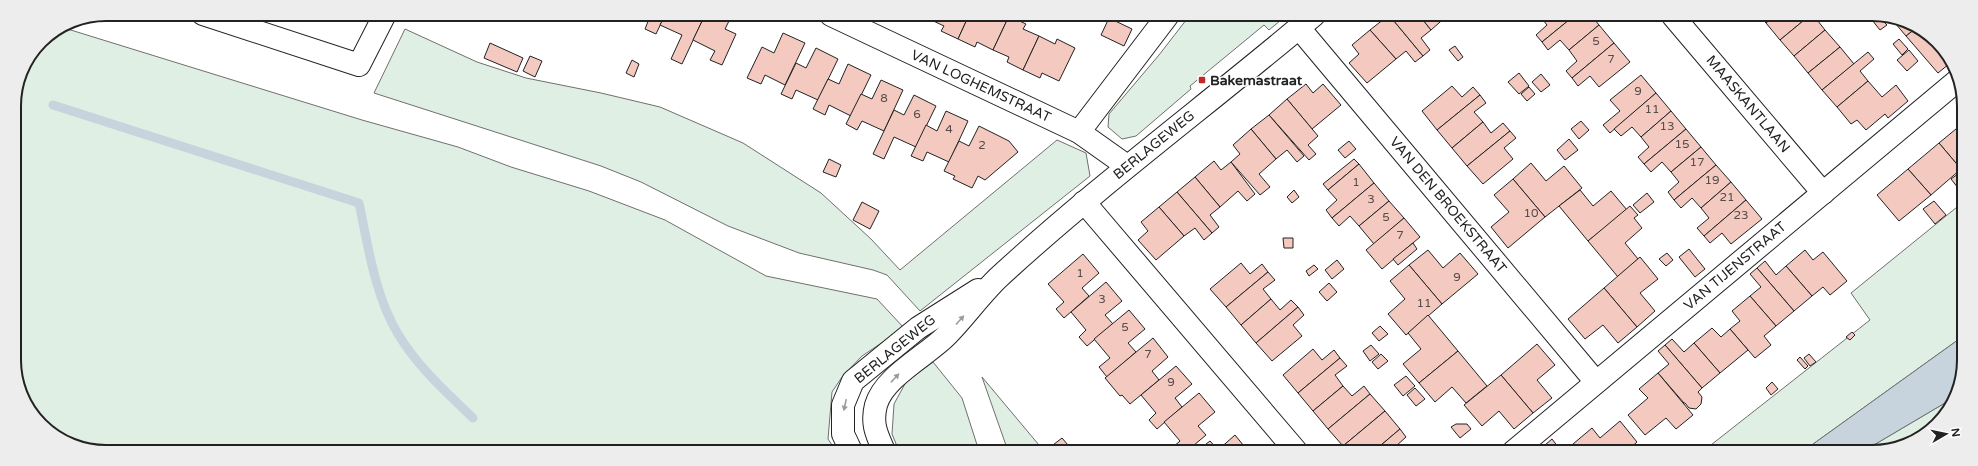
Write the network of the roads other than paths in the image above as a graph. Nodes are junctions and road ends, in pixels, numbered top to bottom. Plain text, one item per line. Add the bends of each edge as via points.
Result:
1 (224, 21) edge
2 (381, 21) edge
3 (844, 21) edge
4 (1163, 21) edge
5 (1677, 21) edge
6 (1306, 22) edge
7 (1953, 84) edge
8 (1079, 132) junction
9 (1127, 166) junction
10 (1823, 193) junction
11 (1084, 202) junction
12 (998, 278) junction
13 (1596, 382) junction
14 (848, 445) edge
15 (881, 445) edge
16 (1291, 445) edge
17 (1521, 445) edge

1 - 2 street via 359,65
3 - 8 street, VAN LOGHEMSTRAAT
4 - 8 street
5 - 10 street, MAASKANTLAAN
6 - 9 street, BERLAGEWEG
6 - 13 street, VAN DEN BROEKSTRAAT
7 - 10 street, VAN TIJENSTRAAT
8 - 9 street, VAN LOGHEMSTRAAT
9 - 11 street, BERLAGEWEG
10 - 13 street, VAN TIJENSTRAAT
11 - 12 street, BERLAGEWEG
11 - 16 street
12 -> 14 street, BERLAGEWEG via 932,317 853,381 844,405 843,434
15 -> 12 street, BERLAGEWEG via 874,428 876,404 888,386 946,336
13 - 17 street, VAN TIJENSTRAAT

